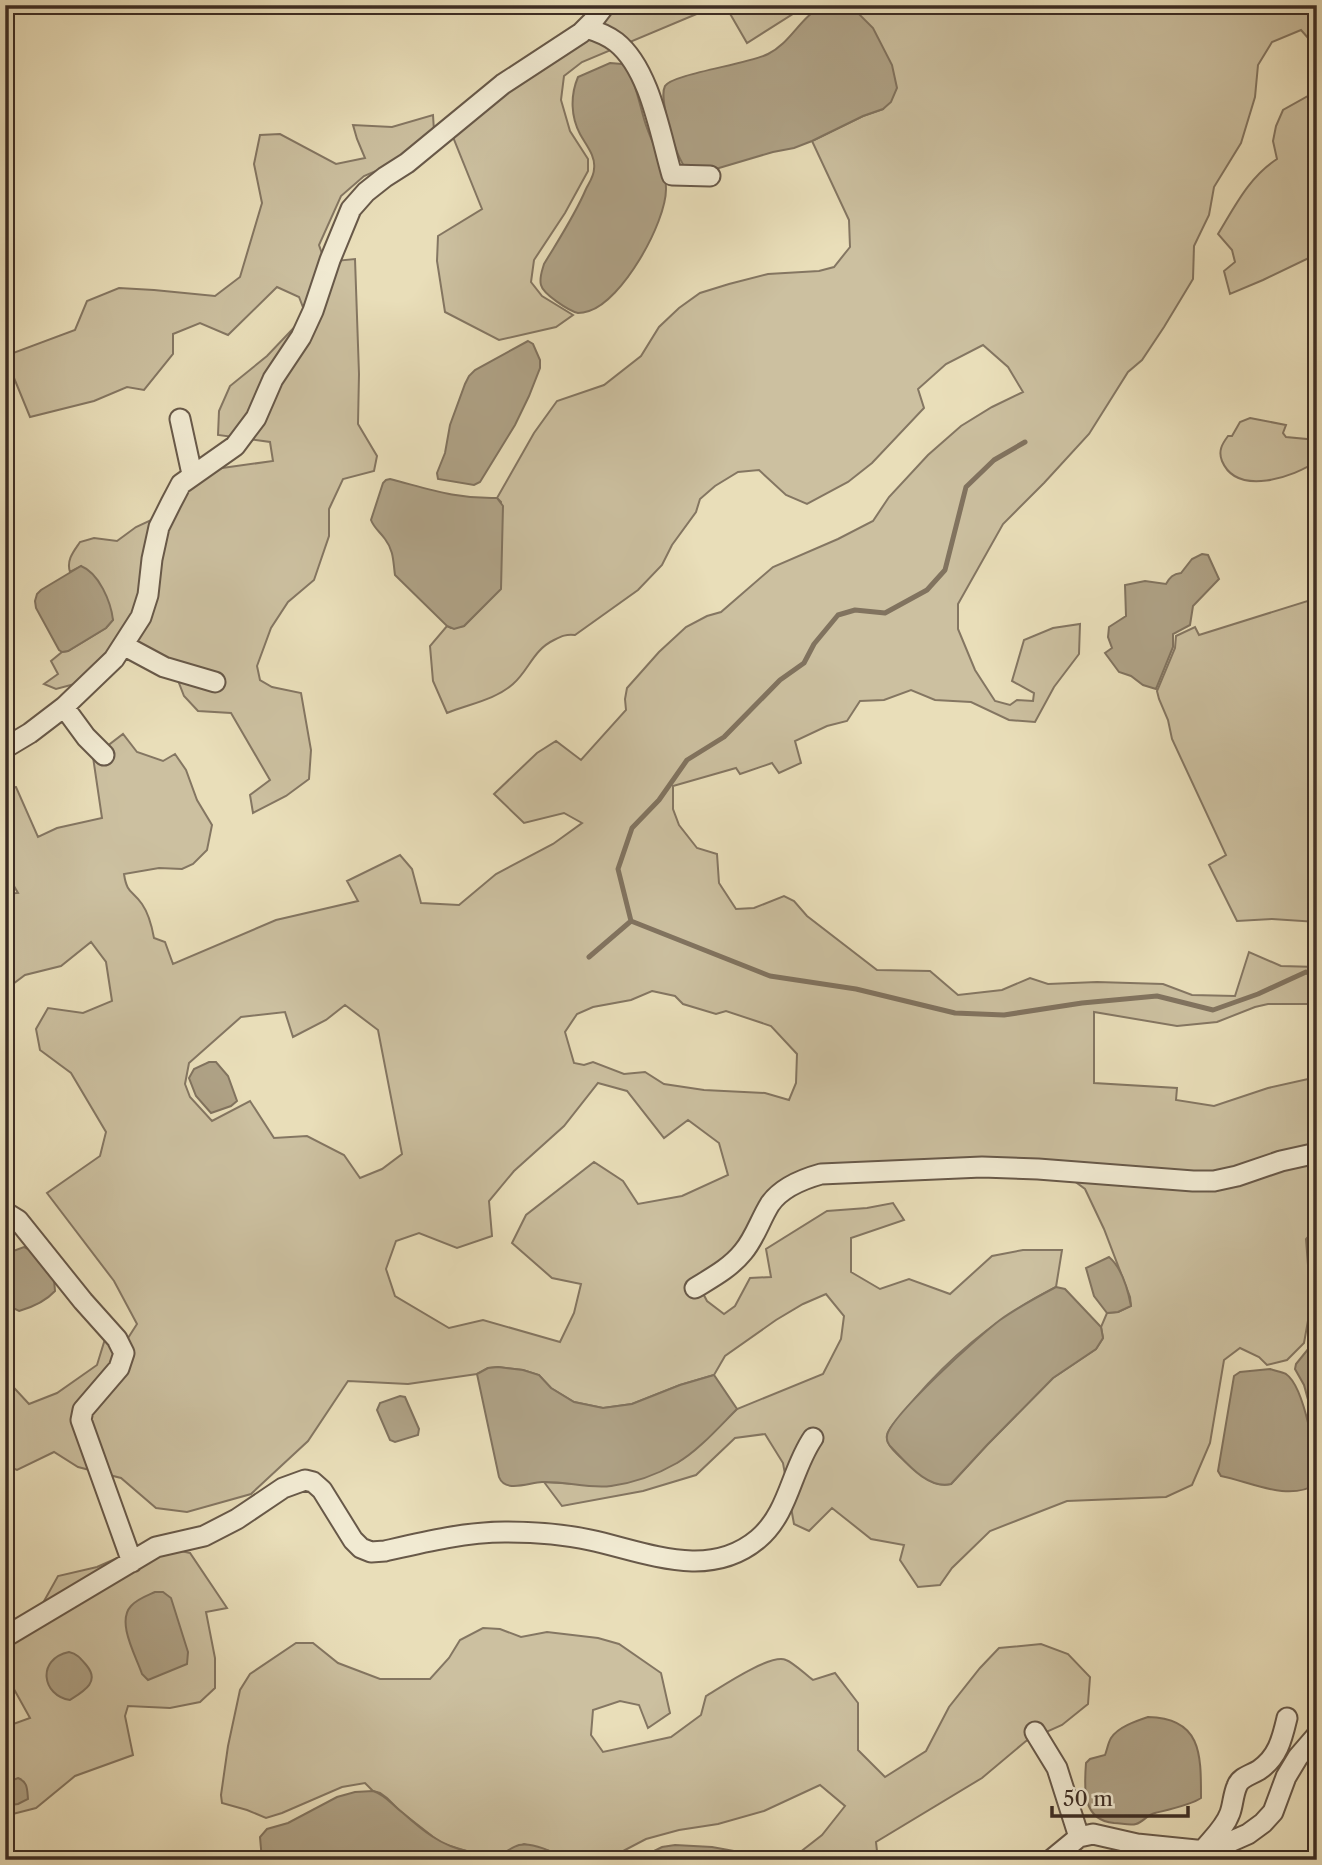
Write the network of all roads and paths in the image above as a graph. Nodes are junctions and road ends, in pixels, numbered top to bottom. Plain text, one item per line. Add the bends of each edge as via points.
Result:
1 (605, 5) edge
2 (586, 27) junction
3 (710, 176) dead end
4 (180, 419) dead end
5 (192, 474) junction
6 (123, 645) junction
7 (215, 682) dead end
8 (64, 706) junction
9 (5, 748) edge
10 (104, 755) dead end
11 (1317, 1153) edge
12 (5, 1212) edge
13 (695, 1288) dead end
14 (813, 1437) dead end
15 (132, 1562) junction
16 (5, 1637) edge
17 (1287, 1718) dead end
18 (1035, 1732) dead end
19 (1317, 1735) edge
20 (1079, 1837) junction
21 (1197, 1853) edge
22 (1051, 1860) edge

1 - 2 street
2 - 3 street via 615,41 632,58 649,94 672,175
2 - 5 street via 503,84 366,192 351,209 313,311 256,418 235,446
4 - 5 street
5 - 6 street via 181,484 159,527 148,595 141,617
6 - 7 street via 164,667
6 - 8 street
8 - 9 street
8 - 10 street
11 - 13 street via 1214,1181 982,1167 821,1174 799,1181 776,1197 744,1251 730,1266
12 - 15 street via 18,1220 124,1353 119,1368 83,1410 81,1420
14 - 15 street via 775,1521 741,1552 725,1558 682,1560 589,1540 506,1532 475,1533 371,1552 353,1540 322,1490 305,1480 283,1488 204,1536 156,1547
15 - 16 street
17 - 21 street via 1280,1745 1270,1760 1241,1780 1229,1815
18 - 20 street via 1057,1768
19 - 21 street via 1298,1757 1273,1812 1263,1823 1233,1841
20 - 21 street via 1093,1834
20 - 22 street

